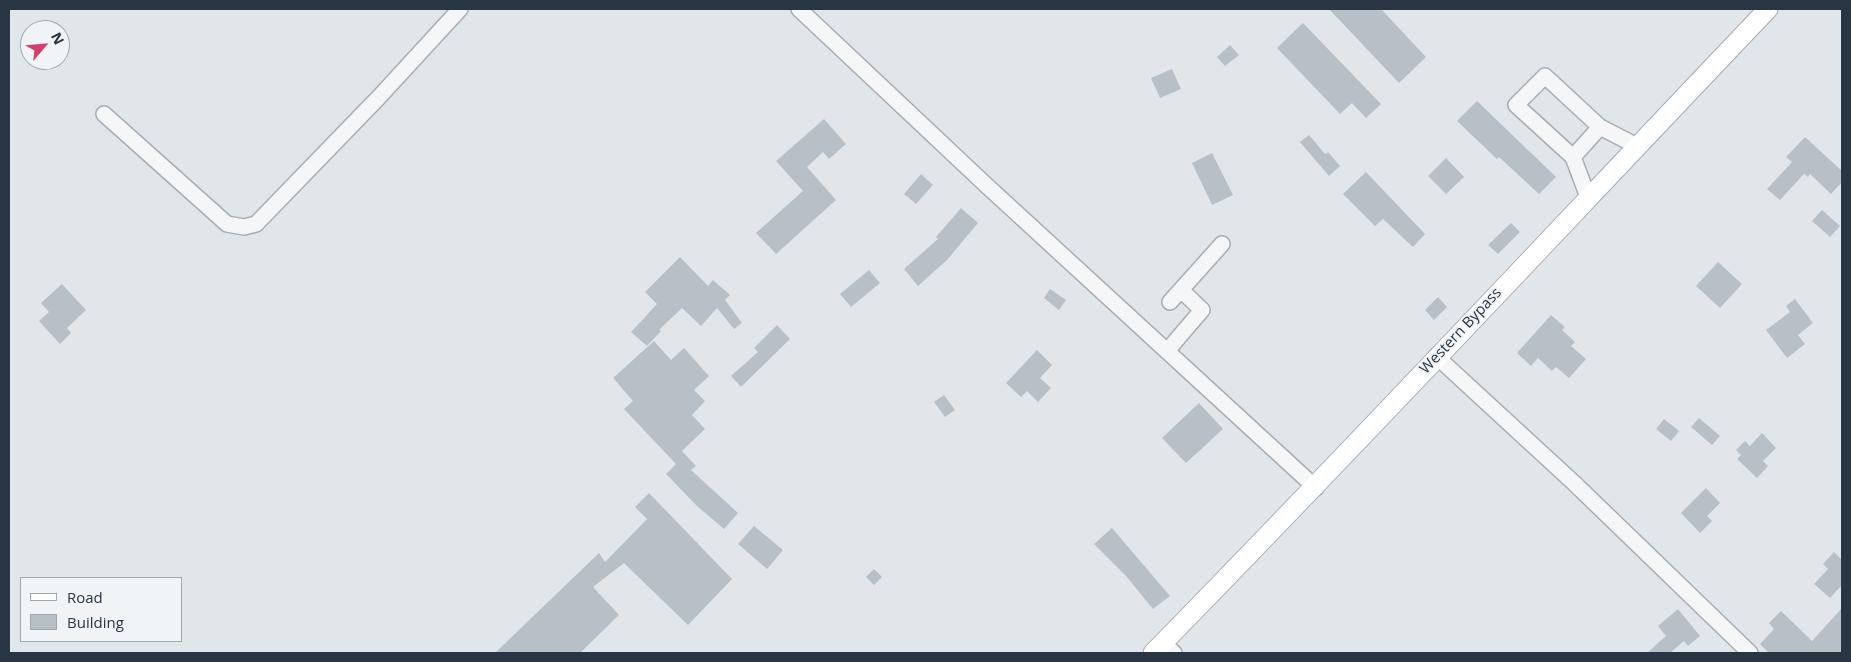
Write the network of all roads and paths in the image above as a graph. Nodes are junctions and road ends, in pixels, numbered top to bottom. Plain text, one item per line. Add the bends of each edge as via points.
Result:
1 (460, 9) edge
2 (799, 9) edge
3 (1768, 9) edge
4 (104, 114) dead end
5 (1600, 127) junction
6 (1637, 146) junction
7 (1573, 157) junction
8 (1588, 198) junction
9 (1222, 244) dead end
10 (1181, 290) junction
11 (1170, 302) dead end
12 (1167, 351) junction
13 (1436, 356) junction
14 (1316, 488) junction
15 (1163, 650) edge
16 (1750, 653) edge

1 - 4 street via 256,224 244,227 227,224
2 - 12 street
3 - 6 main road, Western Bypass
5 - 6 street
5 - 7 street
5 - 7 street via 1545,76 1516,105
6 - 8 main road, Western Bypass
7 - 8 street
8 - 13 main road, Western Bypass
9 - 10 street
10 - 11 street
10 - 12 street via 1202,310
12 - 14 street
13 - 14 main road, Western Bypass
13 - 16 street via 1574,483
14 - 15 main road, Western Bypass

